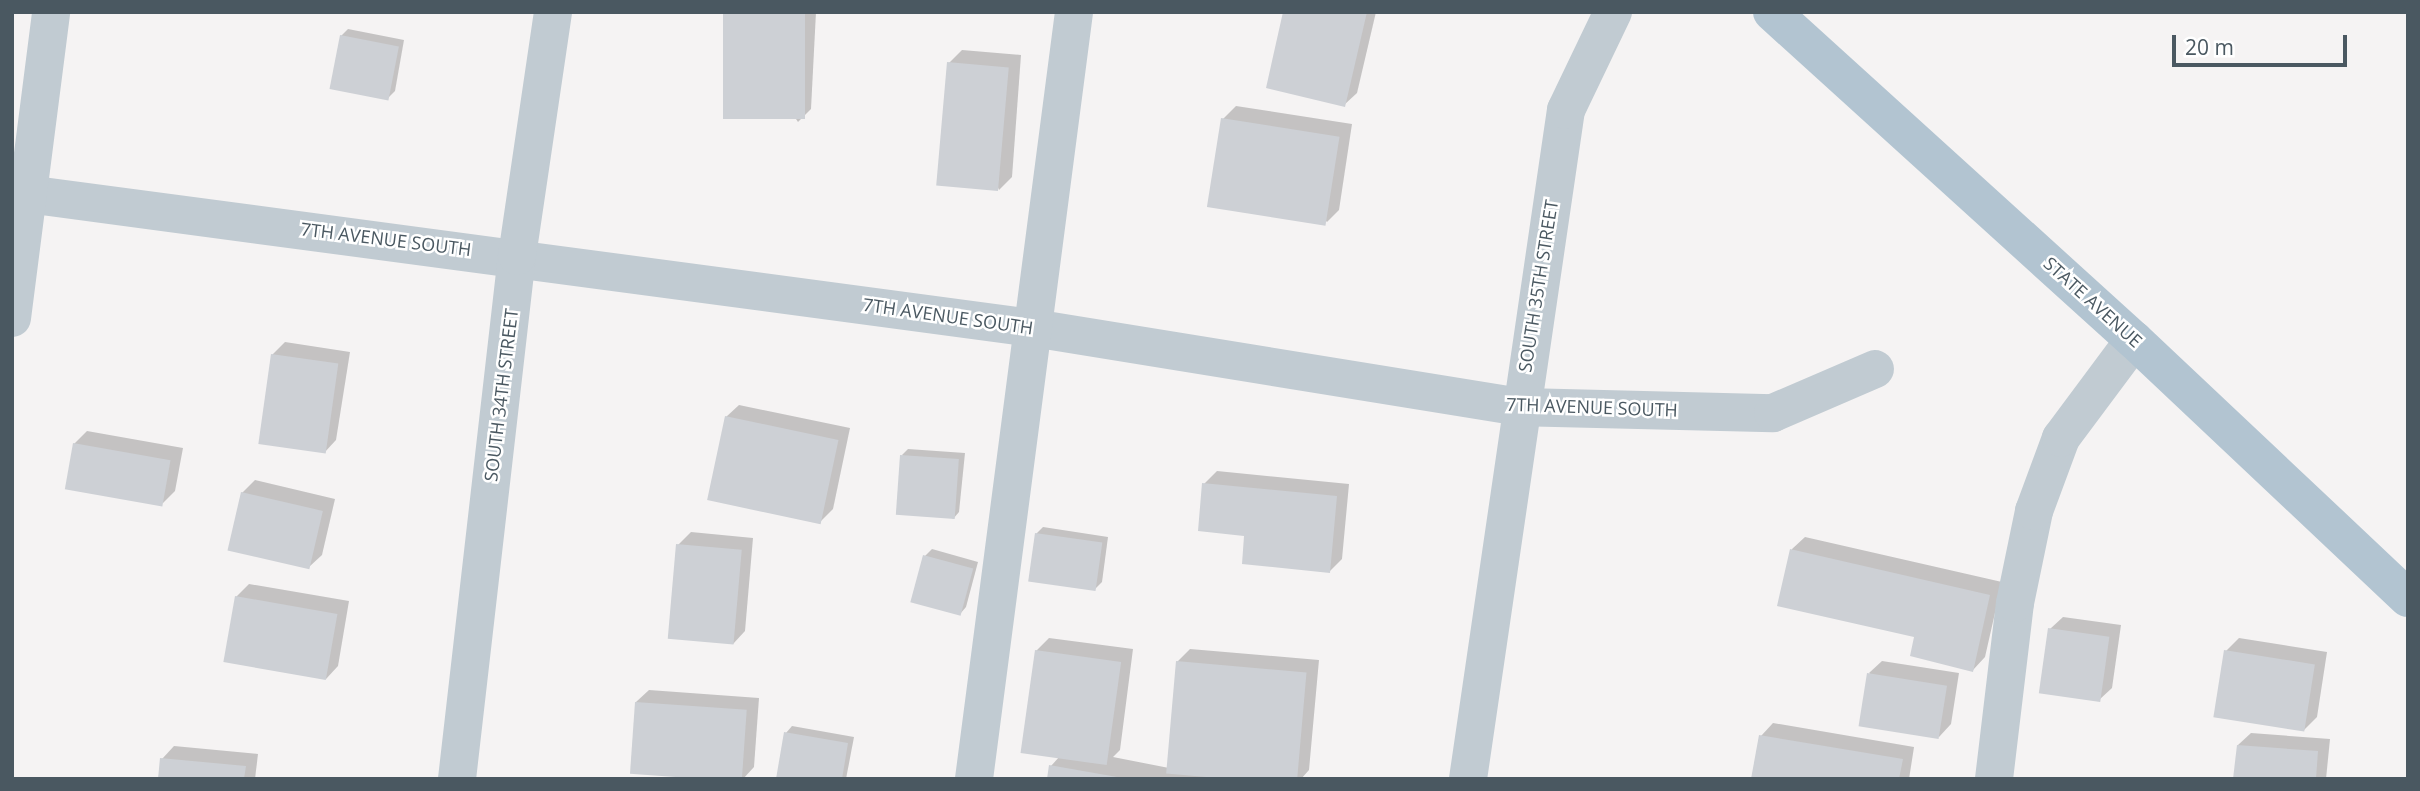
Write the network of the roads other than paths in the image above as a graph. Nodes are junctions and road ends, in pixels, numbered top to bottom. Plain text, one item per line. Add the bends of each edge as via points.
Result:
1 (51, 12) edge
2 (553, 12) edge
3 (1074, 12) edge
4 (1613, 12) edge
5 (1772, 12) edge
6 (20, 193) edge
7 (517, 256) junction
8 (12, 318) edge
9 (1033, 328) junction
10 (2134, 340) junction
11 (1875, 369) dead end
12 (1519, 407) junction
13 (2408, 598) edge
14 (457, 779) edge
15 (974, 779) edge
16 (1468, 779) edge
17 (1994, 779) edge

1 - 6 street
2 - 7 street, SOUTH 34TH STREET
3 - 9 street
4 - 12 street, SOUTH 35TH STREET via 1566,110
5 - 10 main road, STATE AVENUE
6 - 7 street, 7TH AVENUE SOUTH
6 - 8 street
7 - 9 street, 7TH AVENUE SOUTH
7 - 14 street, SOUTH 34TH STREET
9 - 12 street, 7TH AVENUE SOUTH
9 - 15 street
10 - 13 main road, STATE AVENUE
10 - 17 street via 2061,438 2034,511 2015,603
11 - 12 street, 7TH AVENUE SOUTH via 1773,413
12 - 16 street, SOUTH 35TH STREET

